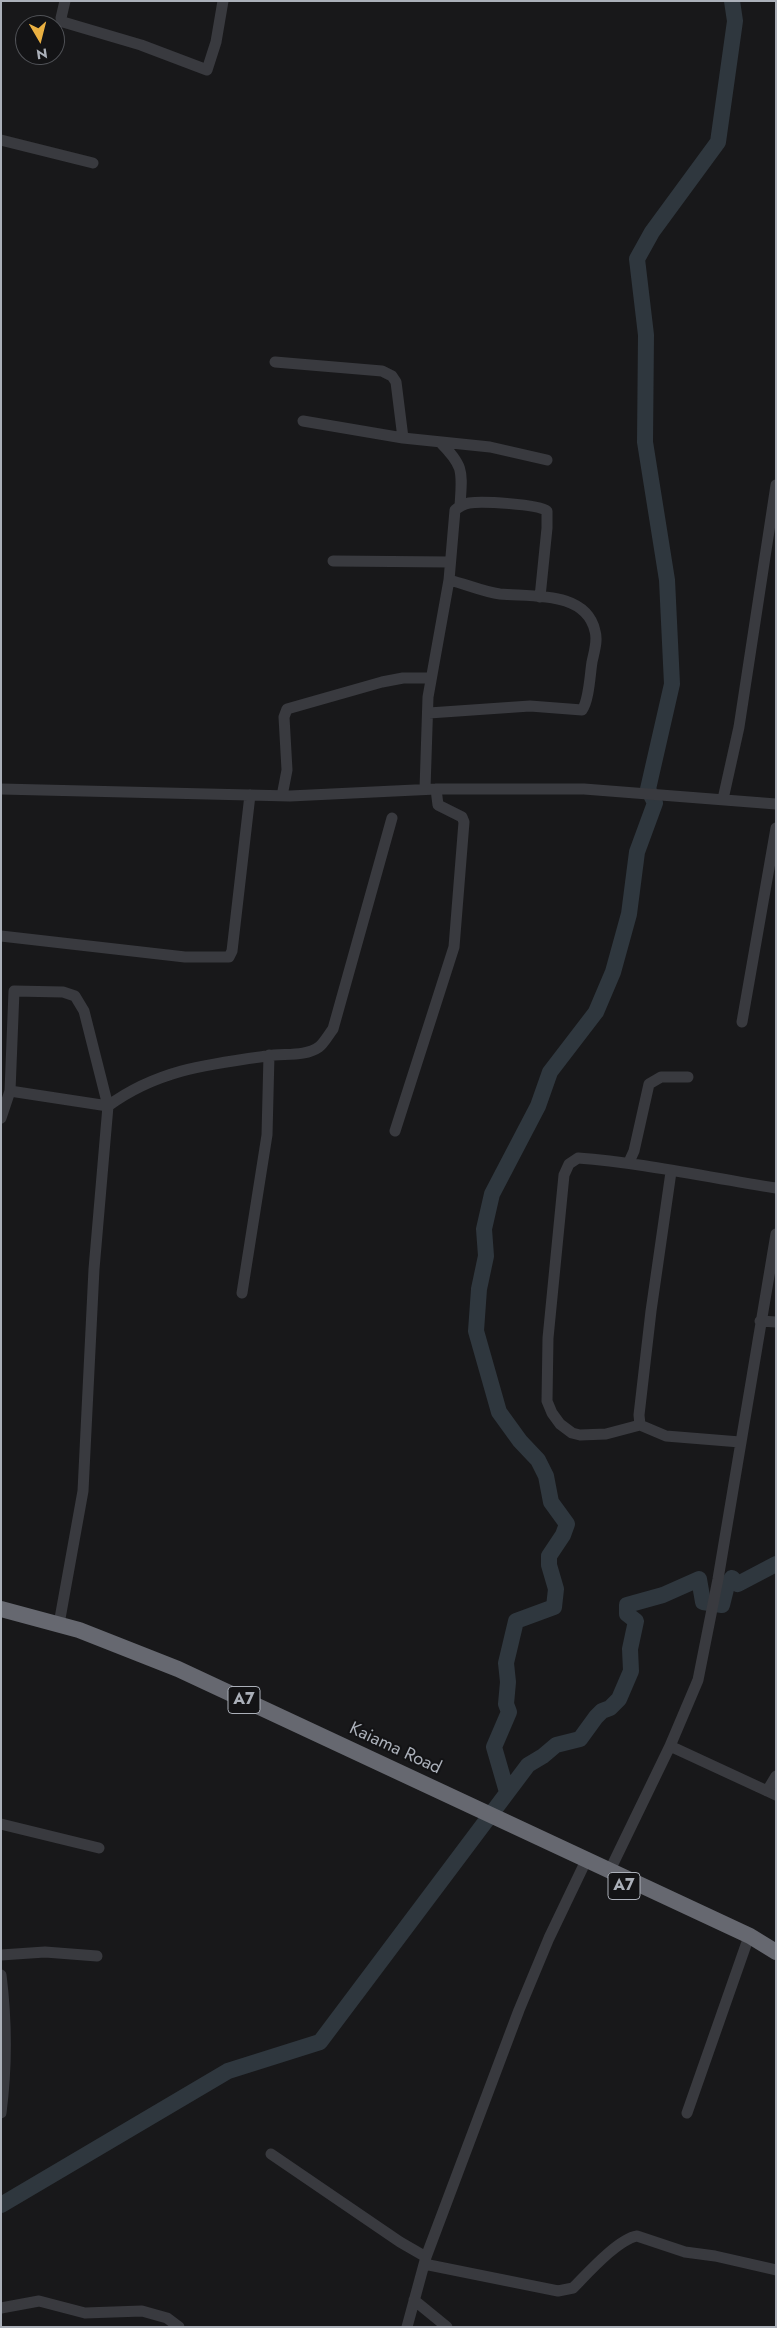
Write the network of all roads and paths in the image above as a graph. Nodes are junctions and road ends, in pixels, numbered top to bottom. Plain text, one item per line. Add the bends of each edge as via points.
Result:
1 (65, 1) edge
2 (222, 1) edge
3 (1, 140) edge
4 (93, 162) dead end
5 (275, 362) dead end
6 (303, 421) dead end
7 (403, 438) junction
8 (440, 442) junction
9 (547, 460) dead end
10 (776, 485) edge
11 (460, 506) junction
12 (333, 560) dead end
13 (450, 562) junction
14 (449, 580) junction
15 (540, 597) junction
16 (431, 678) junction
17 (429, 713) junction
18 (1, 789) edge
19 (431, 789) junction
20 (250, 795) junction
21 (282, 796) junction
22 (723, 799) junction
23 (776, 804) edge
24 (392, 818) dead end
25 (776, 828) edge
26 (1, 936) edge
27 (742, 1022) dead end
28 (270, 1055) junction
29 (688, 1077) dead end
30 (10, 1090) junction
31 (108, 1106) junction
32 (1, 1118) edge
33 (395, 1132) dead end
34 (629, 1162) junction
35 (671, 1172) junction
36 (776, 1188) edge
37 (776, 1234) edge
38 (242, 1293) dead end
39 (760, 1321) junction
40 (776, 1322) edge
41 (640, 1425) junction
42 (740, 1442) junction
43 (1, 1609) edge
44 (1, 1617) edge
45 (59, 1624) junction
46 (670, 1746) junction
47 (776, 1776) edge
48 (772, 1793) edge
49 (483, 1816) junction
50 (1, 1824) edge
51 (99, 1848) dead end
52 (583, 1867) junction
53 (609, 1872) junction
54 (747, 1942) junction
55 (769, 1949) edge
56 (1, 1955) edge
57 (97, 1956) dead end
58 (1, 1976) edge
59 (1, 2113) edge
60 (687, 2113) dead end
61 (271, 2154) dead end
62 (425, 2260) junction
63 (776, 2270) edge
64 (414, 2300) junction
65 (1, 2308) edge
66 (407, 2326) edge
67 (179, 2327) edge
68 (447, 2327) edge

1 - 2 street via 61,18 65,23 207,70 216,42
3 - 4 street
5 - 7 street via 382,371 392,376 396,382
6 - 7 street
7 - 8 street
8 - 9 street via 490,446
8 - 11 street via 459,462 462,472
10 - 22 street via 739,727
11 - 13 street via 455,510
11 - 15 street via 488,502 547,511
12 - 13 street
13 - 14 street
14 - 15 street via 498,594
14 - 16 street
15 - 17 street via 574,603 586,614 596,632 582,710 530,706
16 - 17 street
16 - 21 street via 382,682 287,709 284,717 287,770
17 - 19 street
18 - 20 street
19 - 21 street
19 - 22 street via 584,789
19 - 33 street via 438,806 462,817 464,822 454,946
20 - 21 street
20 - 26 street via 229,956 185,957
22 - 23 street
24 - 28 street via 333,1029 320,1046 307,1052
25 - 27 street
28 - 31 street via 169,1073 133,1089
28 - 38 street via 268,1135
29 - 34 street via 661,1077 649,1084
30 - 31 street
30 - 31 street via 14,991 63,992 75,996 84,1011
30 - 32 street
31 - 45 street via 94,1268 83,1491
34 - 35 street
34 - 41 street via 578,1158 569,1164 564,1175 548,1338 548,1401 560,1424 572,1433 606,1434
35 - 36 street
35 - 41 street via 651,1311
37 - 39 street
39 - 40 street
39 - 42 street
41 - 42 street via 666,1436
42 - 46 street via 698,1680
43 - 45 highway, Kaiama Road / A7
44 - 49 highway, Kaiama Road / A7 via 66,1634 175,1676
45 - 49 highway, Kaiama Road / A7 via 178,1669
46 - 48 street
46 - 53 street
47 - 48 street
49 - 52 highway, Kaiama Road / A7
49 - 53 highway, Kaiama Road / A7
50 - 51 street
52 - 54 highway, Kaiama Road / A7
52 - 62 street via 520,2010
53 - 55 highway, Kaiama Road / A7 via 750,1936
54 - 55 highway, Kaiama Road / A7
54 - 60 street
56 - 57 street via 45,1952
58 - 59 street via 7,2019 6,2076
61 - 62 street
62 - 63 street via 537,2288 567,2291 606,2256 637,2236 685,2252
62 - 64 street
64 - 66 street
64 - 68 street
65 - 67 street via 39,2301 85,2313 142,2310 167,2318

